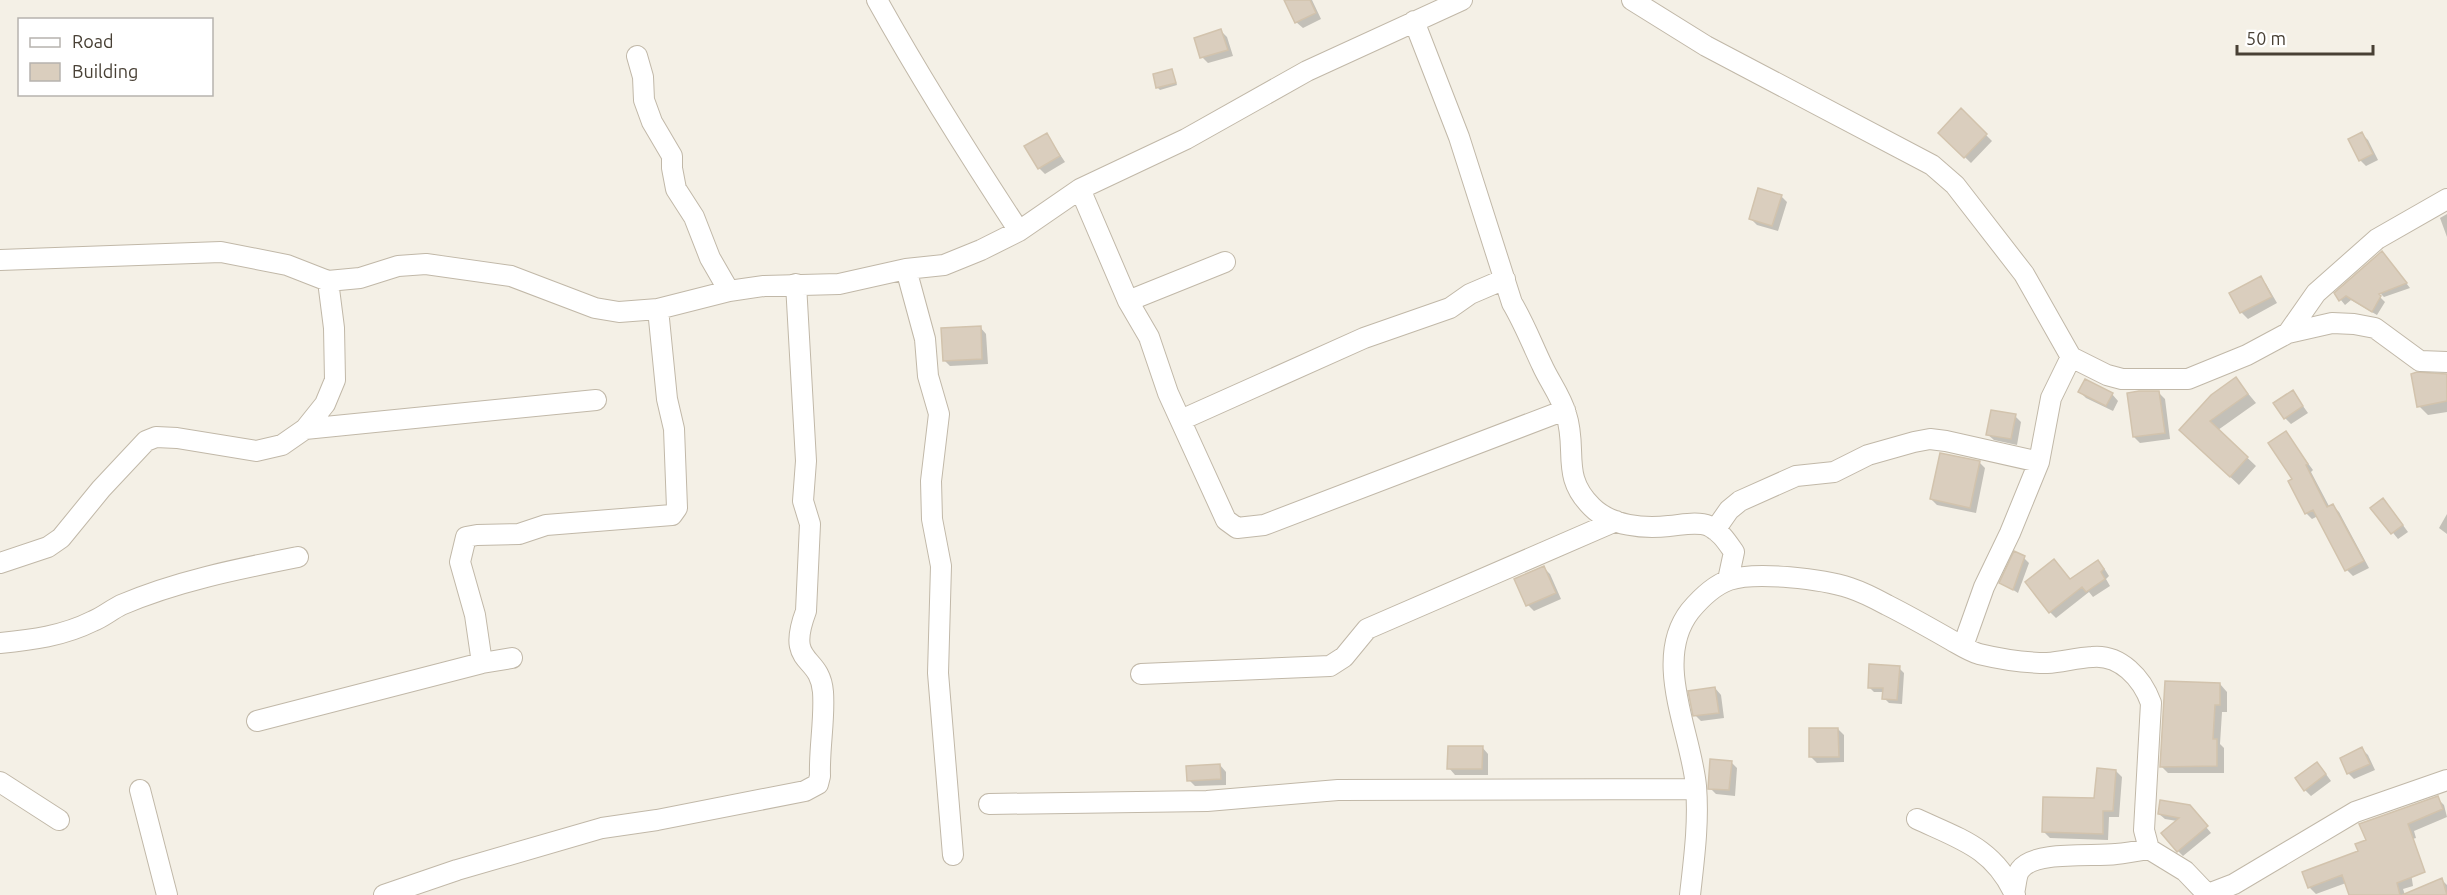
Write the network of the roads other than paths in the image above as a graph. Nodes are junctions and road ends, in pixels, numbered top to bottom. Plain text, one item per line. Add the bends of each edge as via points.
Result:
1 (877, 0) edge
2 (1462, 0) edge
3 (1632, 0) edge
4 (1414, 21) junction
5 (637, 56) dead end
6 (1080, 189) junction
7 (2447, 199) edge
8 (1019, 231) junction
9 (0, 260) edge
10 (1225, 262) dead end
11 (906, 269) junction
12 (1505, 279) junction
13 (328, 281) junction
14 (796, 284) junction
15 (729, 291) junction
16 (1128, 302) junction
17 (658, 309) junction
18 (2288, 333) junction
19 (2071, 357) junction
20 (2447, 362) edge
21 (596, 400) dead end
22 (1565, 410) junction
23 (1181, 420) junction
24 (305, 429) junction
25 (2039, 462) junction
26 (1616, 522) junction
27 (1715, 530) junction
28 (1734, 552) junction
29 (297, 556) dead end
30 (0, 563) edge
31 (1756, 574) junction
32 (1728, 580) junction
33 (0, 643) edge
34 (1963, 646) junction
35 (512, 658) dead end
36 (482, 663) junction
37 (1141, 674) dead end
38 (257, 721) dead end
39 (2447, 780) edge
40 (0, 782) edge
41 (1696, 789) junction
42 (140, 790) dead end
43 (989, 804) dead end
44 (1917, 819) dead end
45 (59, 820) dead end
46 (2149, 849) junction
47 (953, 855) dead end
48 (2014, 894) edge
49 (166, 895) edge
50 (384, 895) edge
51 (1690, 895) edge
52 (2208, 895) edge

1 - 8 street via 956,137
2 - 4 street
3 - 19 street via 1706,46 1938,170 1955,185 2024,274
4 - 6 street via 1307,71 1186,139
4 - 12 street via 1459,137
5 - 15 street via 644,100 672,156 676,189 694,217 710,258
6 - 8 street
6 - 16 street
7 - 18 street via 2377,239 2316,293
8 - 11 street via 944,264
9 - 13 street via 221,252 287,265
10 - 16 street
11 - 14 street via 839,284
11 - 47 street via 939,414 931,481 932,519 941,566 938,673
12 - 22 street via 1512,303
12 - 23 street via 1470,294 1450,308 1364,338
13 - 17 street via 426,264 512,276 595,308 619,312
13 - 24 street via 334,328 334,380 325,404
14 - 15 street
14 - 50 street via 806,461 803,501 810,524 806,611 798,646 816,671 823,691 818,784 805,791 592,831
15 - 17 street
16 - 23 street via 1149,337
17 - 36 street via 674,429 677,508 672,515 546,525 519,534 466,537 460,562 475,615
18 - 19 street via 2247,355 2188,378 2122,379
18 - 20 street via 2332,323 2354,324 2375,328 2420,361
19 - 25 street via 2051,398
21 - 24 street
22 - 23 street via 1264,525 1237,528 1226,520
22 - 26 street via 1571,472 1579,493 1594,509
24 - 30 street via 282,445 256,452 177,438 156,437 146,441 62,538 48,547
25 - 27 street via 1946,441 1914,442 1868,455 1834,472 1796,476 1740,501
25 - 34 street via 1984,587
26 - 27 street via 1639,527 1698,523
26 - 37 street via 1367,629 1344,657 1330,666
27 - 28 street
28 - 31 street
28 - 32 street
29 - 33 street via 218,573 120,606 92,622 46,639
31 - 32 street
31 - 34 street via 1849,588
32 - 41 street via 1689,612 1673,654
34 - 46 street via 1977,653 2044,663 2108,657 2132,672 2151,703 2144,830
35 - 36 street
36 - 38 street
39 - 52 street via 2355,812 2234,884
40 - 45 street
41 - 43 street via 1338,790 1207,801
41 - 51 street
42 - 49 street
44 - 48 street via 1970,842 1991,860
46 - 48 street via 2037,860 2018,871
46 - 52 street via 2185,871

